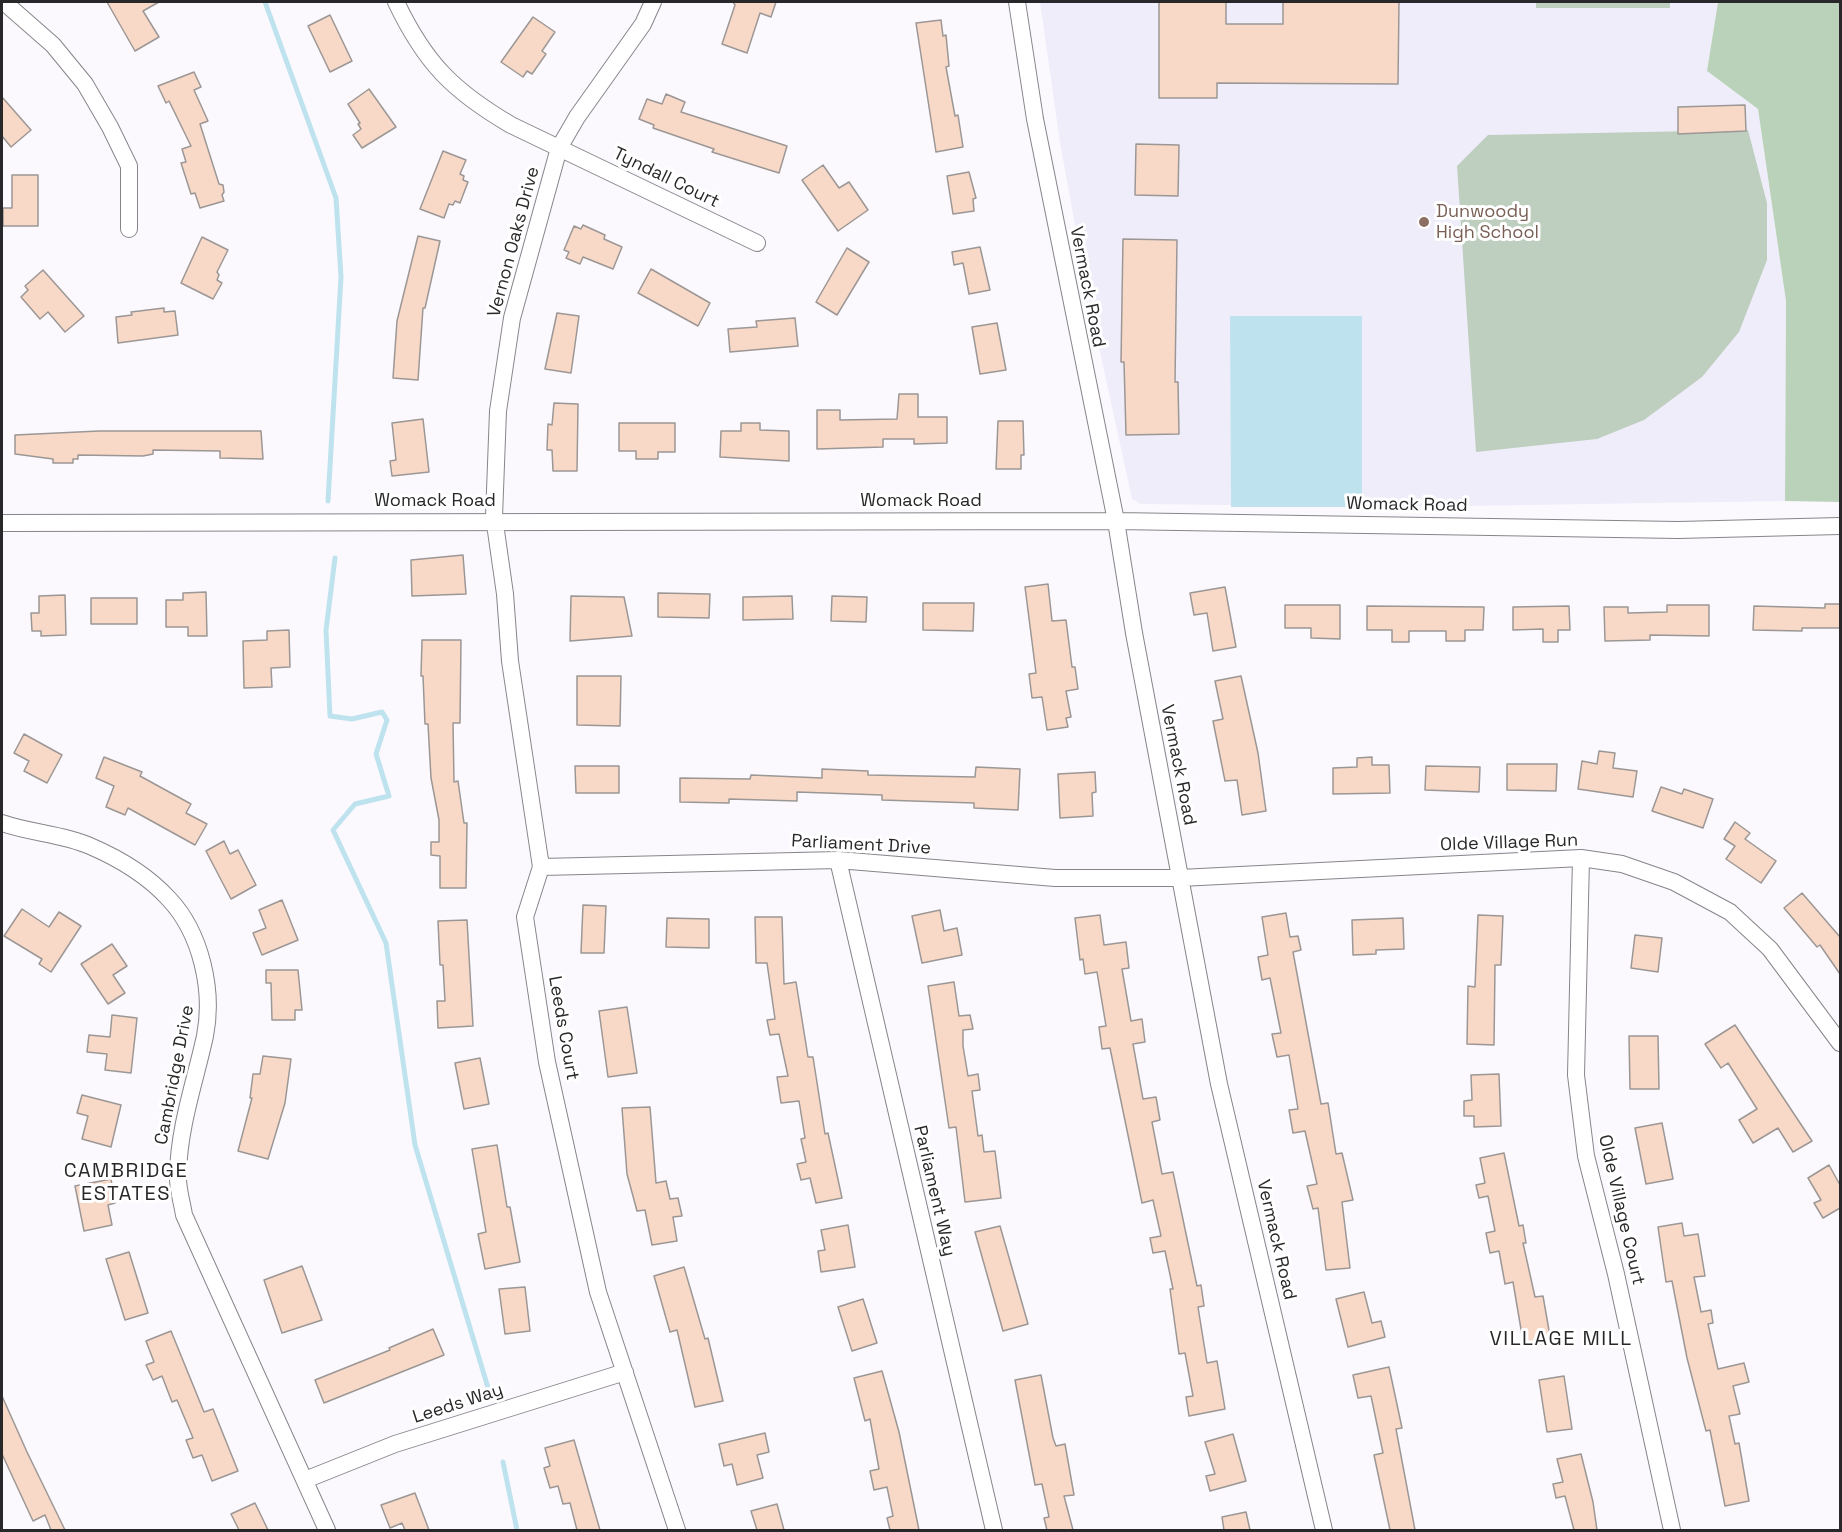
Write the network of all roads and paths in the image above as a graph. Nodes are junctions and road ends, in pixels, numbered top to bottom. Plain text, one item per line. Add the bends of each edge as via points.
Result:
1 (4, 2) edge
2 (396, 2) edge
3 (653, 2) edge
4 (1017, 2) edge
5 (559, 148) junction
6 (129, 229) dead end
7 (757, 243) dead end
8 (494, 520) junction
9 (1116, 521) junction
10 (2, 522) edge
11 (1840, 526) edge
12 (2, 823) edge
13 (1581, 858) junction
14 (838, 860) junction
15 (541, 867) junction
16 (1180, 878) junction
17 (1840, 1043) edge
18 (625, 1372) junction
19 (306, 1480) junction
20 (327, 1530) edge
21 (677, 1530) edge
22 (994, 1530) edge
23 (1324, 1530) edge
24 (1672, 1530) edge

1 - 6 street via 54,45 86,84 110,127 129,166
2 - 5 street, Tyndall Court via 411,33 434,65 465,95 511,125
3 - 5 street, Vernon Oaks Drive via 644,24
4 - 9 street, Vermack Road via 1039,142
5 - 7 street, Tyndall Court
5 - 8 street, Vernon Oaks Drive via 512,318 498,411
8 - 9 street, Womack Road
8 - 10 street, Womack Road
8 - 15 street, Leeds Court via 510,661
9 - 11 street, Womack Road via 1678,530
9 - 16 street, Vermack Road
12 - 19 street, Cambridge Drive via 88,846 147,878 170,900 189,929 202,963 208,999 205,1034 181,1138 177,1176 184,1215
13 - 16 street, Olde Village Run
13 - 17 street, Olde Village Run via 1622,864 1674,882 1730,912 1770,949
13 - 24 street, Olde Village Court via 1576,1075 1586,1156
14 - 15 street, Parliament Drive
14 - 16 street, Parliament Drive via 1055,878
14 - 22 street, Parliament Way
15 - 18 street, Leeds Court via 525,917 547,1062 598,1292
16 - 23 street, Vermack Road via 1219,1084
18 - 19 street, Leeds Way via 394,1444
18 - 21 street, Leeds Court
19 - 20 street, Cambridge Drive

